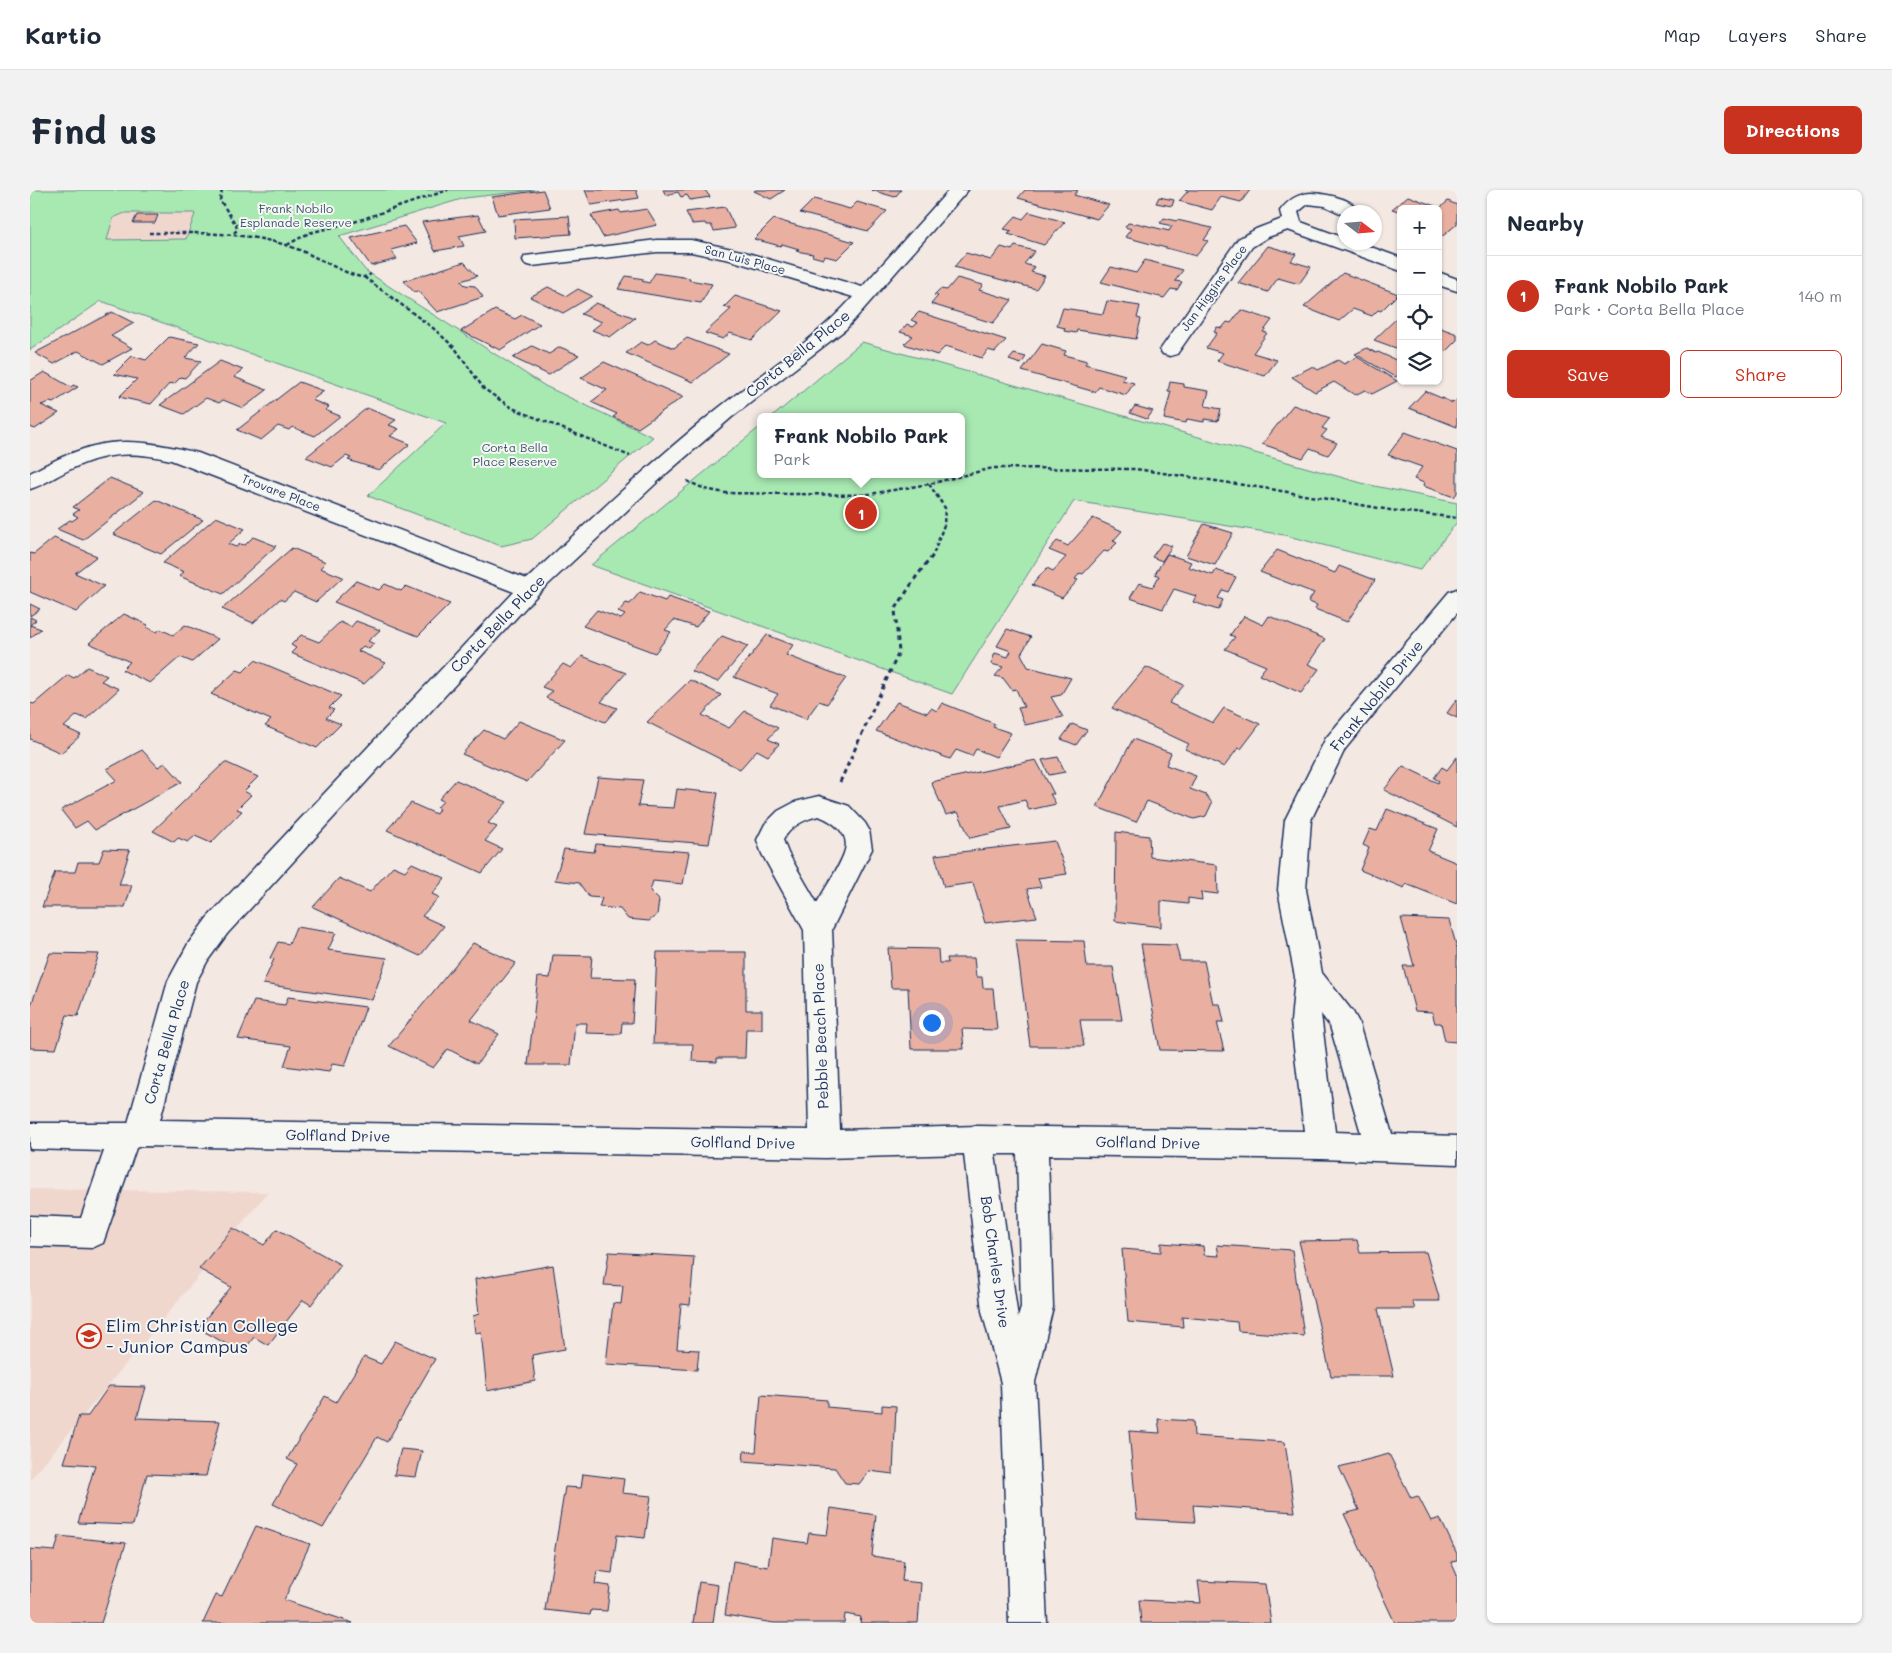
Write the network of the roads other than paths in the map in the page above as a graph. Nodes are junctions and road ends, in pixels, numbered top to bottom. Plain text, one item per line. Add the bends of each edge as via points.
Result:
1 (959, 190) edge
2 (1340, 205) edge
3 (1292, 222) junction
4 (1337, 239) edge
5 (1377, 250) edge
6 (532, 260) dead end
7 (1397, 262) edge
8 (1442, 279) edge
9 (1457, 285) edge
10 (867, 295) junction
11 (1170, 350) dead end
12 (30, 482) edge
13 (530, 589) junction
14 (1457, 597) edge
15 (818, 929) junction
16 (1309, 977) junction
17 (30, 1136) edge
18 (133, 1136) junction
19 (978, 1140) junction
20 (1032, 1142) junction
21 (825, 1144) junction
22 (1321, 1144) junction
23 (1380, 1145) junction
24 (1457, 1150) edge
25 (30, 1231) edge
26 (1018, 1383) junction
27 (1028, 1623) edge

1 - 10 street, Corta Bella Place
2 - 3 street via 1306,199 1289,211
3 - 4 street via 1293,226
3 - 11 street, Jan Higgins Place via 1245,243
5 - 7 street
6 - 10 street, San Luis Place via 657,246 691,246 734,255
8 - 9 street
10 - 13 street, Corta Bella Place via 838,324 659,468
12 - 13 street, Trovare Place via 72,460 113,448 154,450 190,458
13 - 18 street, Corta Bella Place via 217,926 198,952 182,981
14 - 16 street, Frank Nobilo Drive via 1335,744 1298,820 1292,890
15 - 15 street, Pebble Beach Place via 859,849 856,830 840,813 819,806 787,818 770,840
15 - 21 street, Pebble Beach Place
16 - 22 street, Frank Nobilo Drive via 1306,1022
16 - 23 street, Frank Nobilo Drive via 1343,1021
17 - 18 street, Golfland Drive
18 - 21 street, Golfland Drive
18 - 25 street, Corta Bella Place via 92,1233
19 - 20 street, Golfland Drive
19 - 21 street, Golfland Drive
19 - 26 street, Bob Charles Drive via 999,1311
20 - 22 street, Golfland Drive
20 - 26 street, Bob Charles Drive via 1037,1307
22 - 23 street, Golfland Drive
23 - 24 street, Golfland Drive
26 - 27 street, Bob Charles Drive

